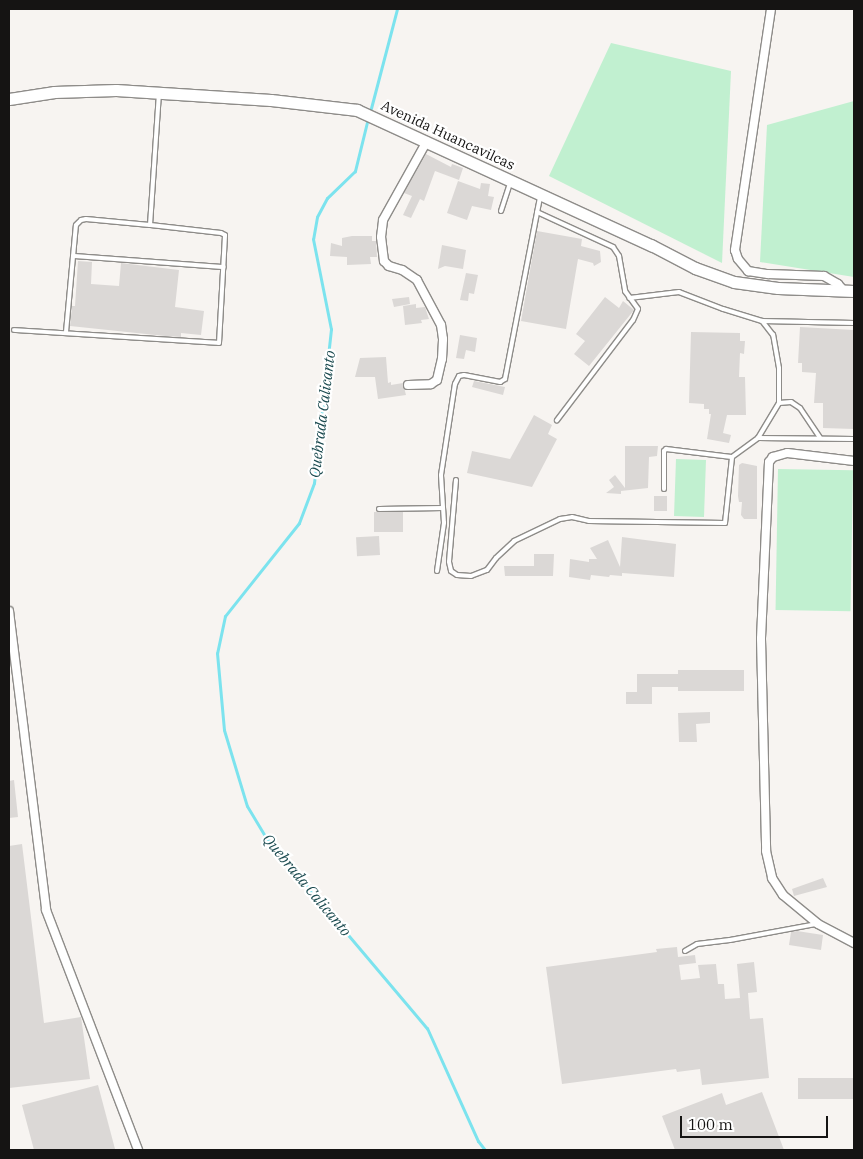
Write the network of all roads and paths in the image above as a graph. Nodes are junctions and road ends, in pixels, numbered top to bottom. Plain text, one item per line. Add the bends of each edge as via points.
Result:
1 (771, 9) edge
2 (159, 92) junction
3 (9, 99) edge
4 (428, 141) junction
5 (511, 180) junction
6 (541, 194) junction
7 (501, 212) dead end
8 (537, 212) junction
9 (150, 225) junction
10 (73, 256) junction
11 (224, 267) junction
12 (849, 291) edge
13 (629, 298) junction
14 (762, 321) junction
15 (854, 323) edge
16 (14, 330) dead end
17 (66, 332) junction
18 (408, 385) dead end
19 (779, 403) junction
20 (557, 420) dead end
21 (758, 438) junction
22 (820, 438) junction
23 (854, 438) edge
24 (732, 457) junction
25 (854, 462) edge
26 (456, 480) dead end
27 (664, 489) dead end
28 (443, 508) junction
29 (379, 509) dead end
30 (437, 571) dead end
31 (9, 611) edge
32 (818, 924) junction
33 (854, 944) edge
34 (685, 951) dead end
35 (138, 1150) edge

1 - 12 street via 735,250 748,271 824,276
2 - 3 street, Avenida Huancavilcas via 54,92
2 - 4 street, Avenida Huancavilcas via 357,110
2 - 9 lane
4 - 5 street, Avenida Huancavilcas
4 - 18 street via 383,220 380,237 384,261 417,280 441,325 442,359 437,380 431,384
5 - 6 street, Avenida Huancavilcas
5 - 7 lane
6 - 8 lane
6 - 12 street, Avenida Huancavilcas via 695,268 734,282 778,288
8 - 13 lane via 613,247 619,256
8 - 28 lane via 505,379 500,382 464,375 456,380 441,475
9 - 10 lane via 80,220 76,225
9 - 11 lane via 223,233
10 - 11 lane
10 - 17 lane
11 - 17 lane via 219,343
13 - 14 lane via 680,292
13 - 20 lane via 636,305 638,314
14 - 15 lane
14 - 19 lane via 773,335
16 - 17 lane
19 - 21 lane
19 - 22 lane via 791,402 800,408
21 - 22 lane
21 - 24 lane
22 - 23 lane
24 - 26 lane via 725,523 560,519 514,541 487,570 471,576 457,575 449,567
24 - 27 lane via 666,449
25 - 32 street via 787,453 768,462 761,639 766,851 772,878 784,895
28 - 29 lane
28 - 30 lane
31 - 35 street via 46,910
32 - 33 street
32 - 34 lane via 697,944

